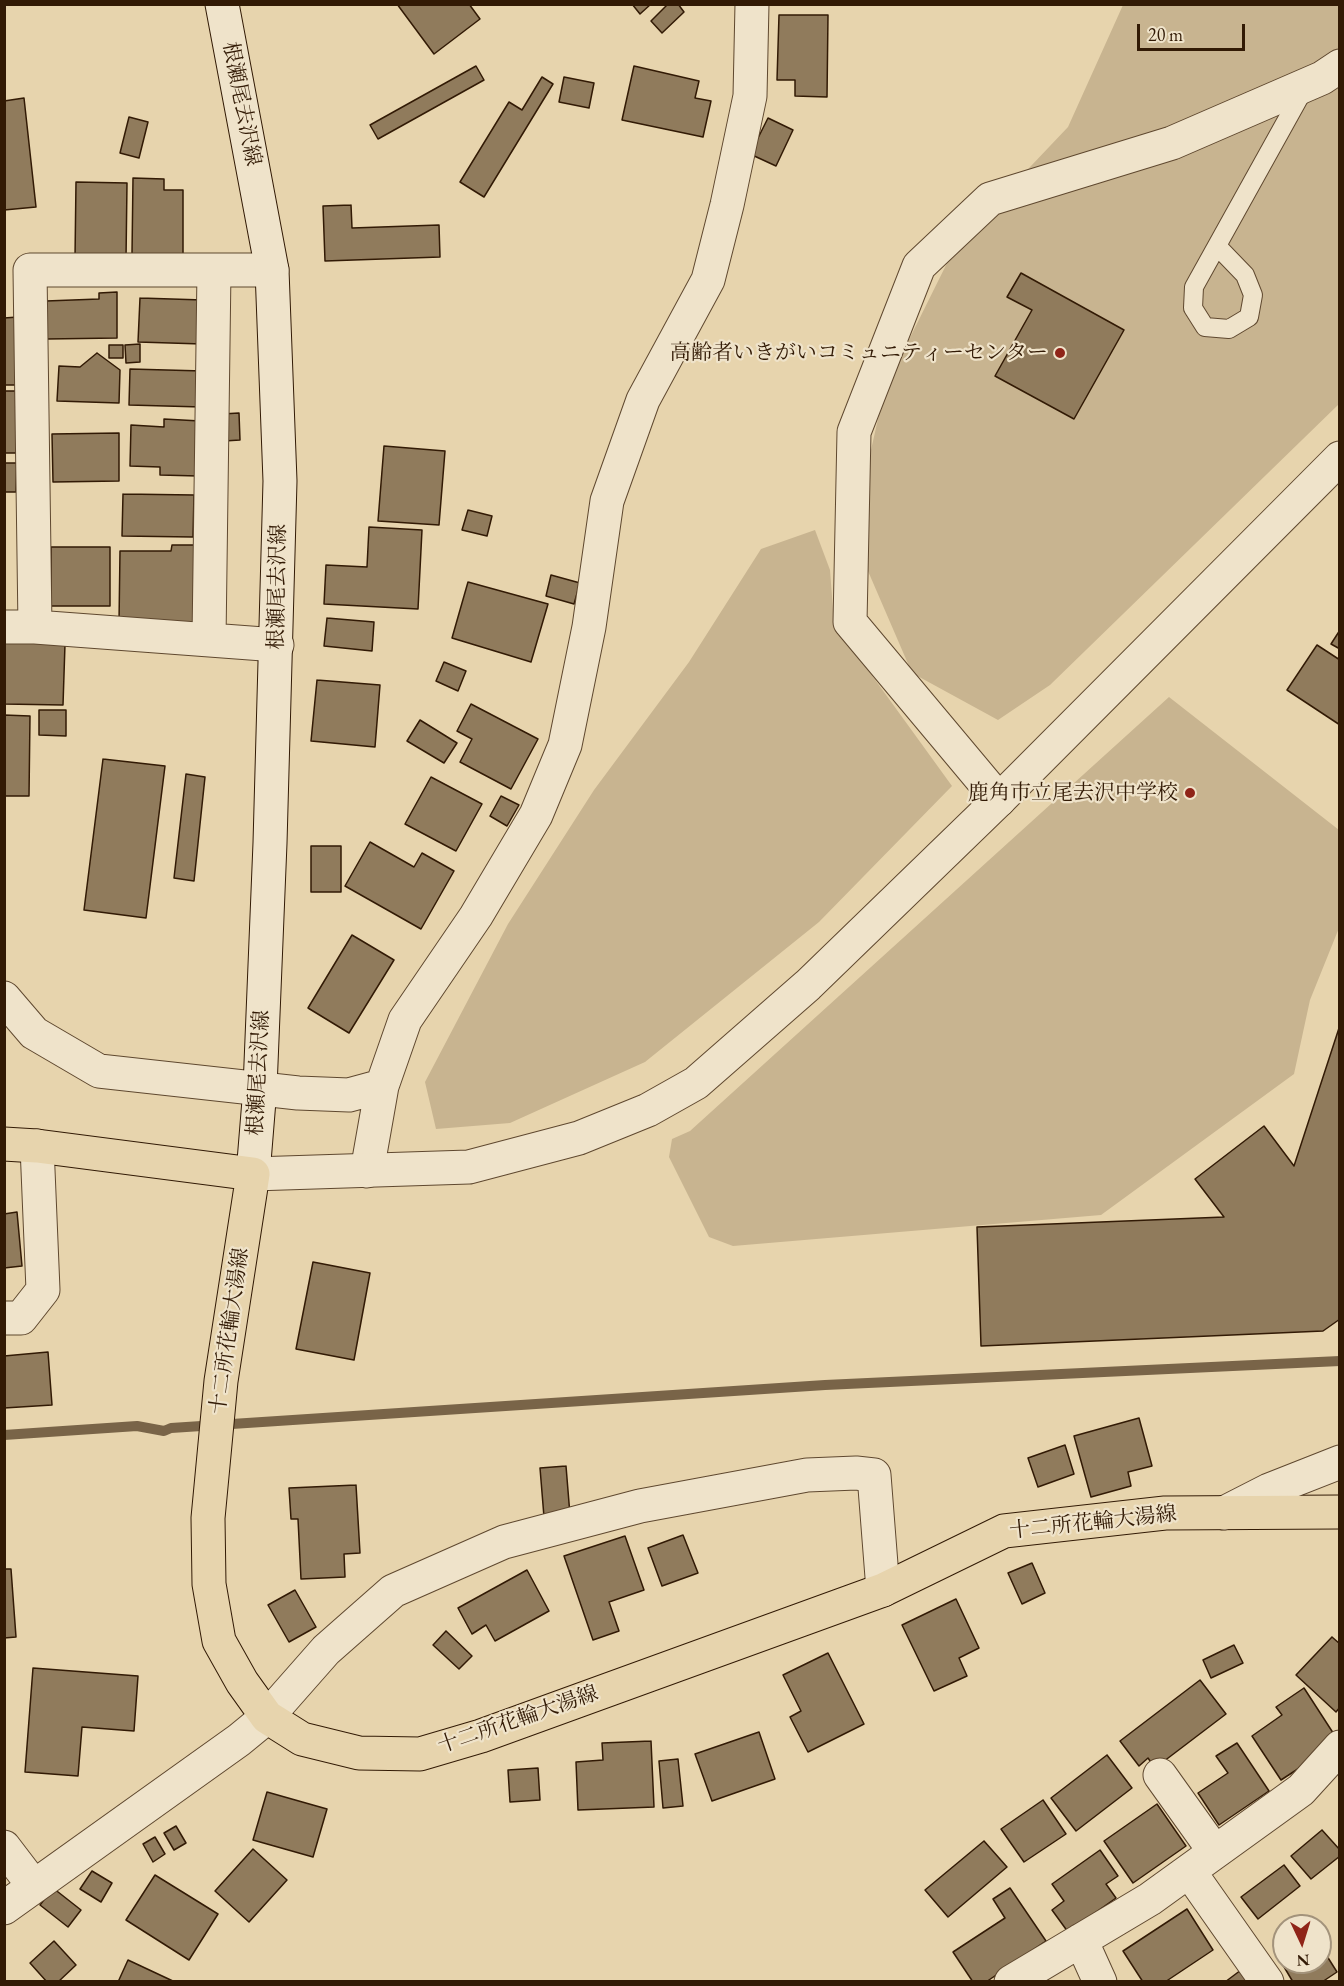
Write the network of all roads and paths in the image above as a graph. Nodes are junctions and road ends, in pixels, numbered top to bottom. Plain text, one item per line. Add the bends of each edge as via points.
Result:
1 (222, 4) edge
2 (752, 4) edge
3 (1340, 66) edge
4 (1306, 85) junction
5 (1217, 246) dead end
6 (214, 270) junction
7 (272, 270) junction
8 (1340, 458) edge
9 (20, 627) edge
10 (209, 640) junction
11 (277, 645) junction
12 (999, 800) junction
13 (4, 998) edge
14 (382, 1086) junction
15 (260, 1088) junction
16 (4, 1144) edge
17 (37, 1146) junction
18 (368, 1171) junction
19 (253, 1174) junction
20 (4, 1318) edge
21 (1340, 1462) edge
22 (1340, 1512) edge
23 (1224, 1513) junction
24 (884, 1590) junction
25 (267, 1717) junction
26 (1340, 1747) edge
27 (1160, 1775) dead end
28 (4, 1847) edge
29 (1215, 1852) junction
30 (1189, 1871) junction
31 (33, 1885) junction
32 (4, 1908) edge
33 (1081, 1940) junction
34 (1011, 1982) edge
35 (1100, 1982) edge
36 (1267, 1982) edge

1 - 7 street, 根瀬尾去沢線
2 - 14 street via 750,96 708,280 643,400 607,501 589,627 565,745 536,815 476,916 405,1020
3 - 4 street
4 - 5 lane
4 - 12 street via 1172,143 990,199 919,266 854,432 850,622
6 - 7 street
6 - 9 street via 30,270
6 - 10 street
7 - 11 street, 根瀬尾去沢線 via 280,482
8 - 12 street
9 - 10 street
10 - 11 street
11 - 15 street, 根瀬尾去沢線
12 - 18 street via 808,984 696,1083 648,1110 579,1138 469,1167
13 - 15 street via 34,1033 99,1071
14 - 15 street via 349,1095
14 - 18 street
15 - 19 street, 根瀬尾去沢線
16 - 17 main road
17 - 19 main road
17 - 20 street via 43,1290 21,1318
18 - 19 street
19 - 25 main road, 十二所花輪大湯線 via 221,1382 208,1518 209,1584 219,1641
21 - 23 street
22 - 23 main road, 十二所花輪大湯線
23 - 24 main road, 十二所花輪大湯線 via 1165,1513 1004,1531
24 - 25 main road, 十二所花輪大湯線 via 481,1736 420,1754 359,1753 302,1739
24 - 25 street via 874,1475 807,1475 640,1506 504,1542 393,1591 326,1650
25 - 31 street
26 - 29 street via 1302,1790
27 - 29 street
28 - 31 street
29 - 30 street
30 - 33 street
30 - 36 street
31 - 32 street
33 - 34 street
33 - 35 street

